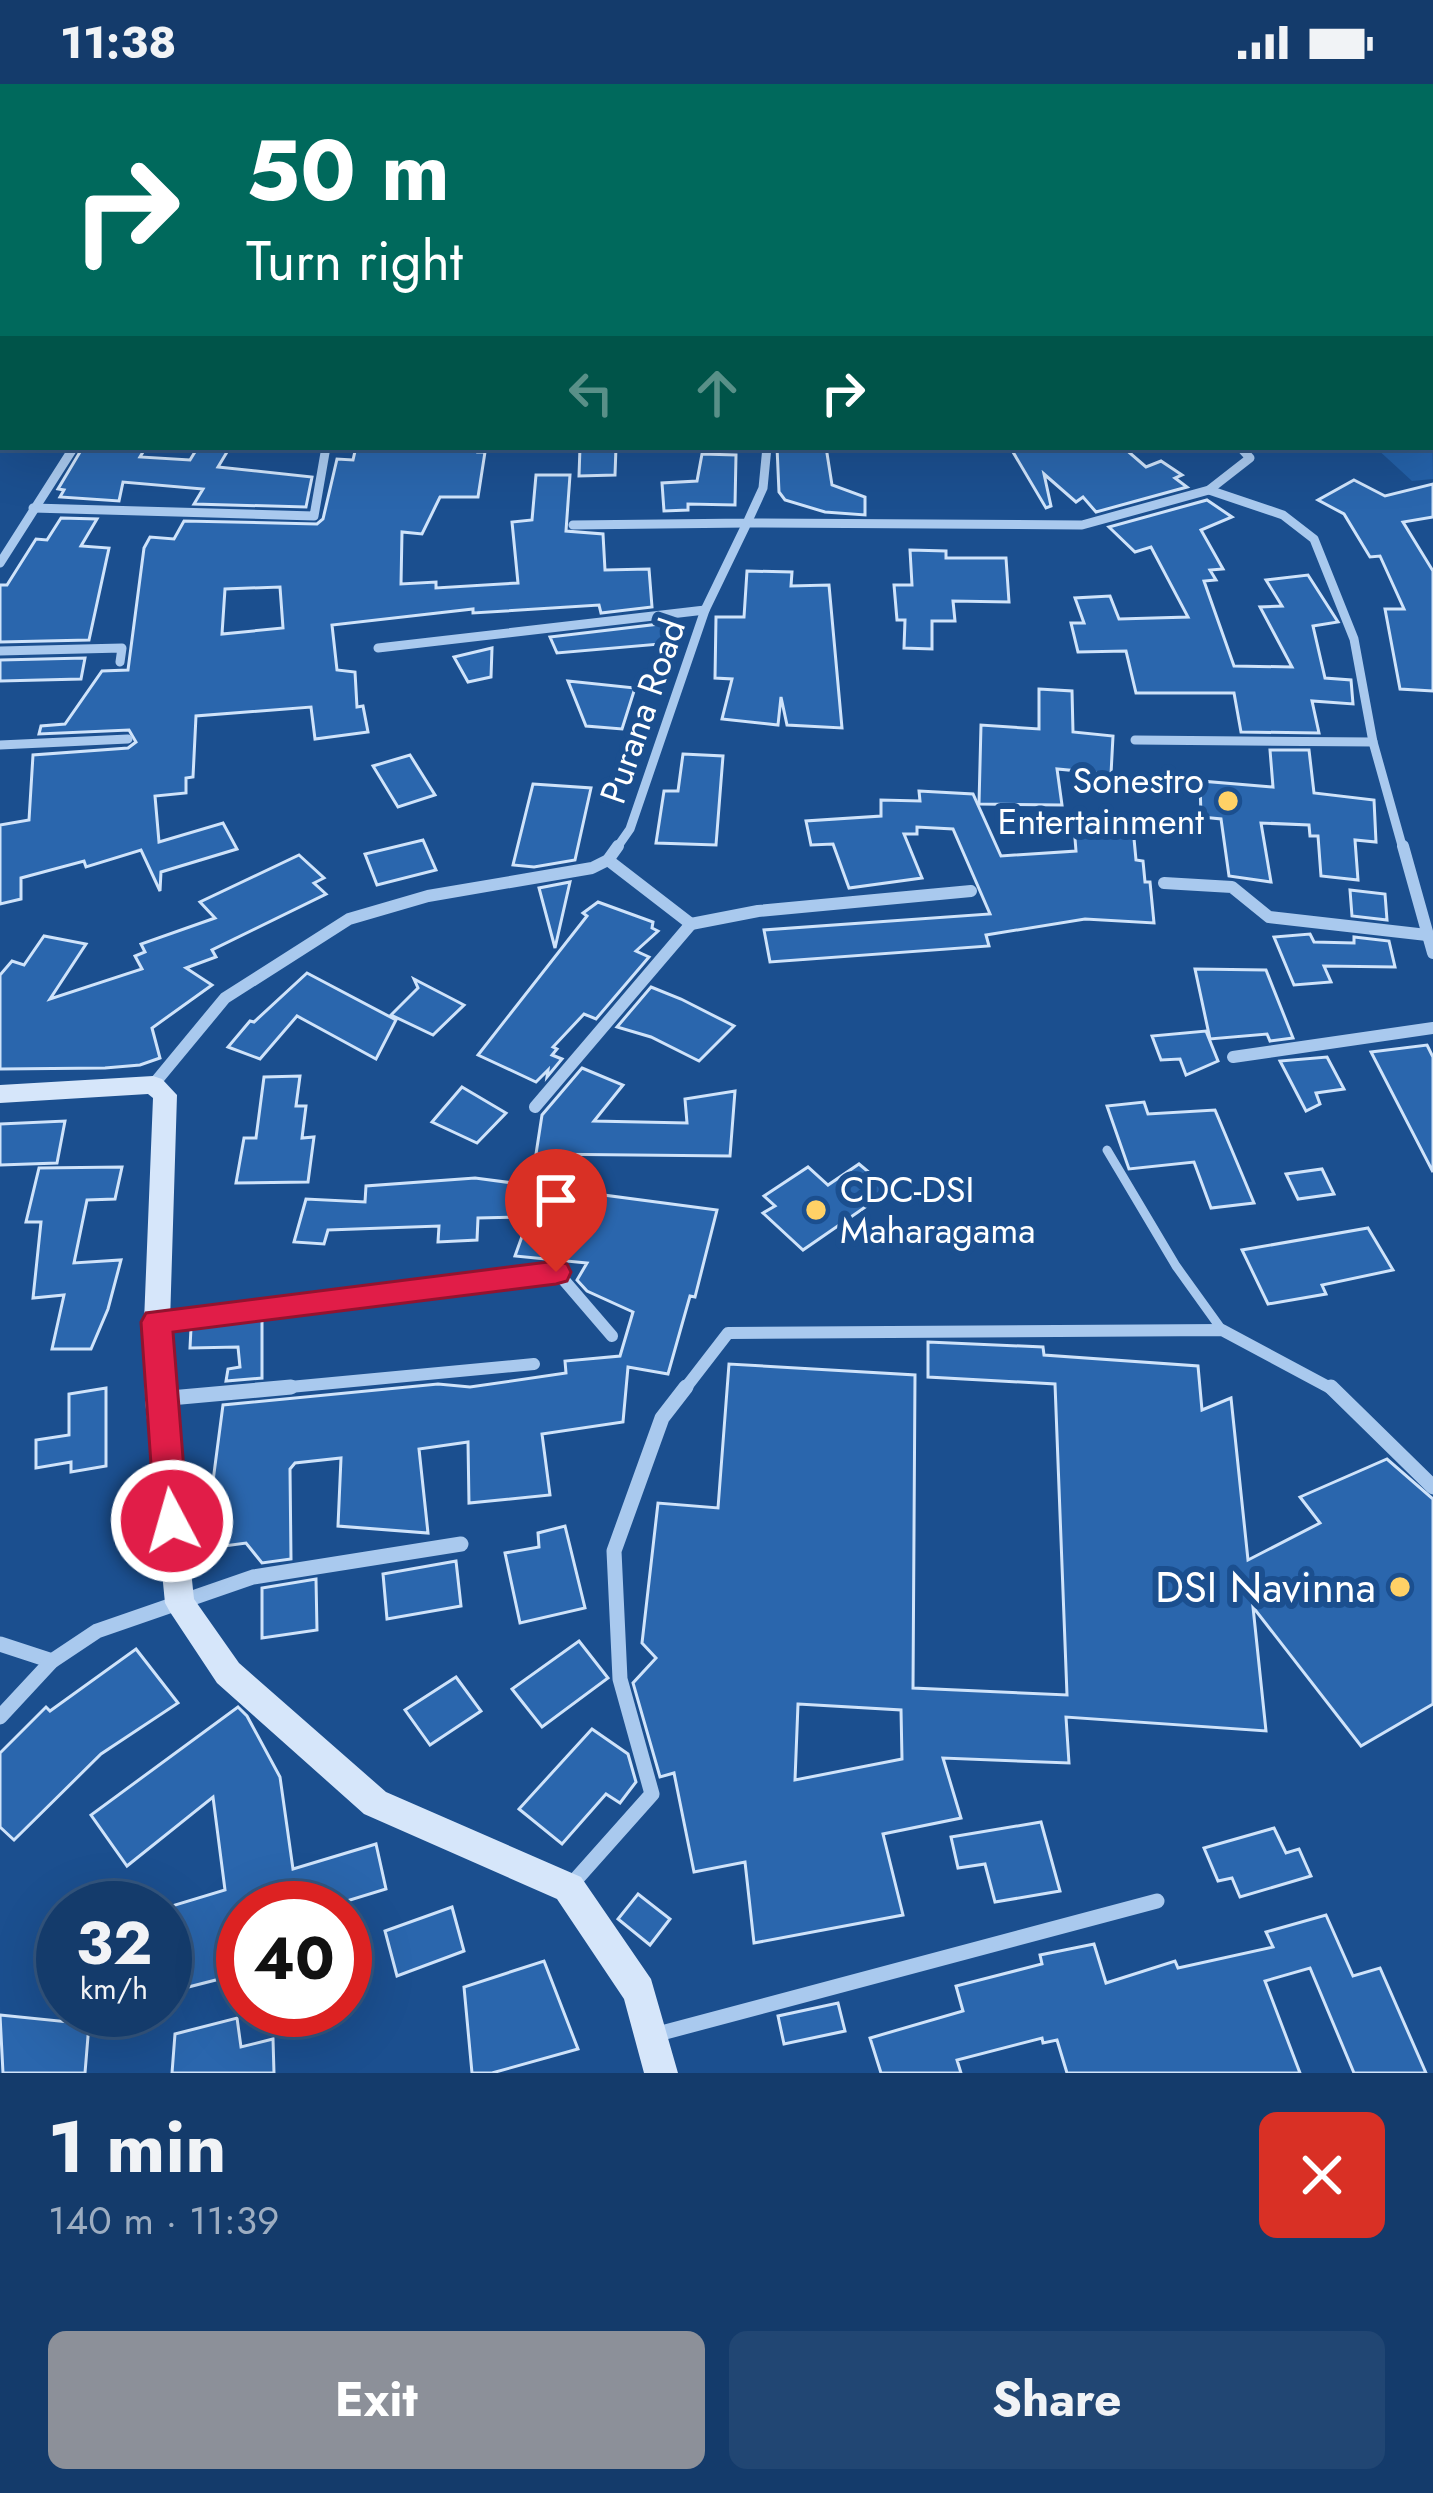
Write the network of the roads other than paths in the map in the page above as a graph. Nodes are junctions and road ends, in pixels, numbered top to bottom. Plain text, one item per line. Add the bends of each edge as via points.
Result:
1 (72, 450) edge
2 (325, 450) edge
3 (767, 450) edge
4 (1243, 450) edge
5 (1209, 490) junction
6 (33, 508) junction
7 (747, 523) junction
8 (573, 525) dead end
9 (0, 563) edge
10 (705, 610) junction
11 (378, 648) dead end
12 (0, 651) edge
13 (120, 662) dead end
14 (128, 739) dead end
15 (1135, 740) dead end
16 (1372, 742) junction
17 (0, 745) edge
18 (608, 860) junction
19 (1164, 883) dead end
20 (971, 891) dead end
21 (691, 924) junction
22 (1426, 935) junction
23 (1433, 953) edge
24 (1433, 1028) edge
25 (1233, 1057) dead end
26 (153, 1085) junction
27 (0, 1094) edge
28 (536, 1107) dead end
29 (1107, 1150) dead end
30 (157, 1322) junction
31 (1222, 1330) junction
32 (612, 1336) dead end
33 (534, 1364) dead end
34 (159, 1399) junction
35 (1433, 1487) edge
36 (461, 1544) dead end
37 (180, 1603) junction
38 (0, 1644) edge
39 (52, 1660) junction
40 (0, 1717) edge
41 (569, 1888) junction
42 (1156, 1901) dead end
43 (654, 2035) junction
44 (661, 2073) edge

1 - 6 street
2 - 6 street via 314,516
3 - 7 street, Purana Road via 763,488
4 - 5 street via 1250,458
5 - 7 street via 1082,525
5 - 16 street via 1283,515 1314,539 1354,639
6 - 9 street
7 - 8 street
7 - 10 street, Purana Road
10 - 11 street
10 - 18 street, Purana Road via 630,829
12 - 13 street via 122,648
14 - 17 street
15 - 16 street
16 - 22 street
18 - 21 street
18 - 26 street via 349,919 224,998
19 - 22 street via 1232,887 1269,916
20 - 21 street
21 - 28 street
22 - 23 street
24 - 25 street
26 - 27 street
26 - 30 street via 165,1095
29 - 31 lane
30 - 32 street via 556,1272
30 - 34 street
31 - 35 street via 1330,1386
31 - 41 street via 728,1334 662,1418 614,1551 620,1679 652,1794
33 - 34 street
34 - 37 street
36 - 37 street via 253,1577
37 - 39 street via 98,1631
37 - 41 street via 228,1673 375,1803
38 - 39 street
39 - 40 street
41 - 43 street via 639,1990
42 - 43 street
43 - 44 street

